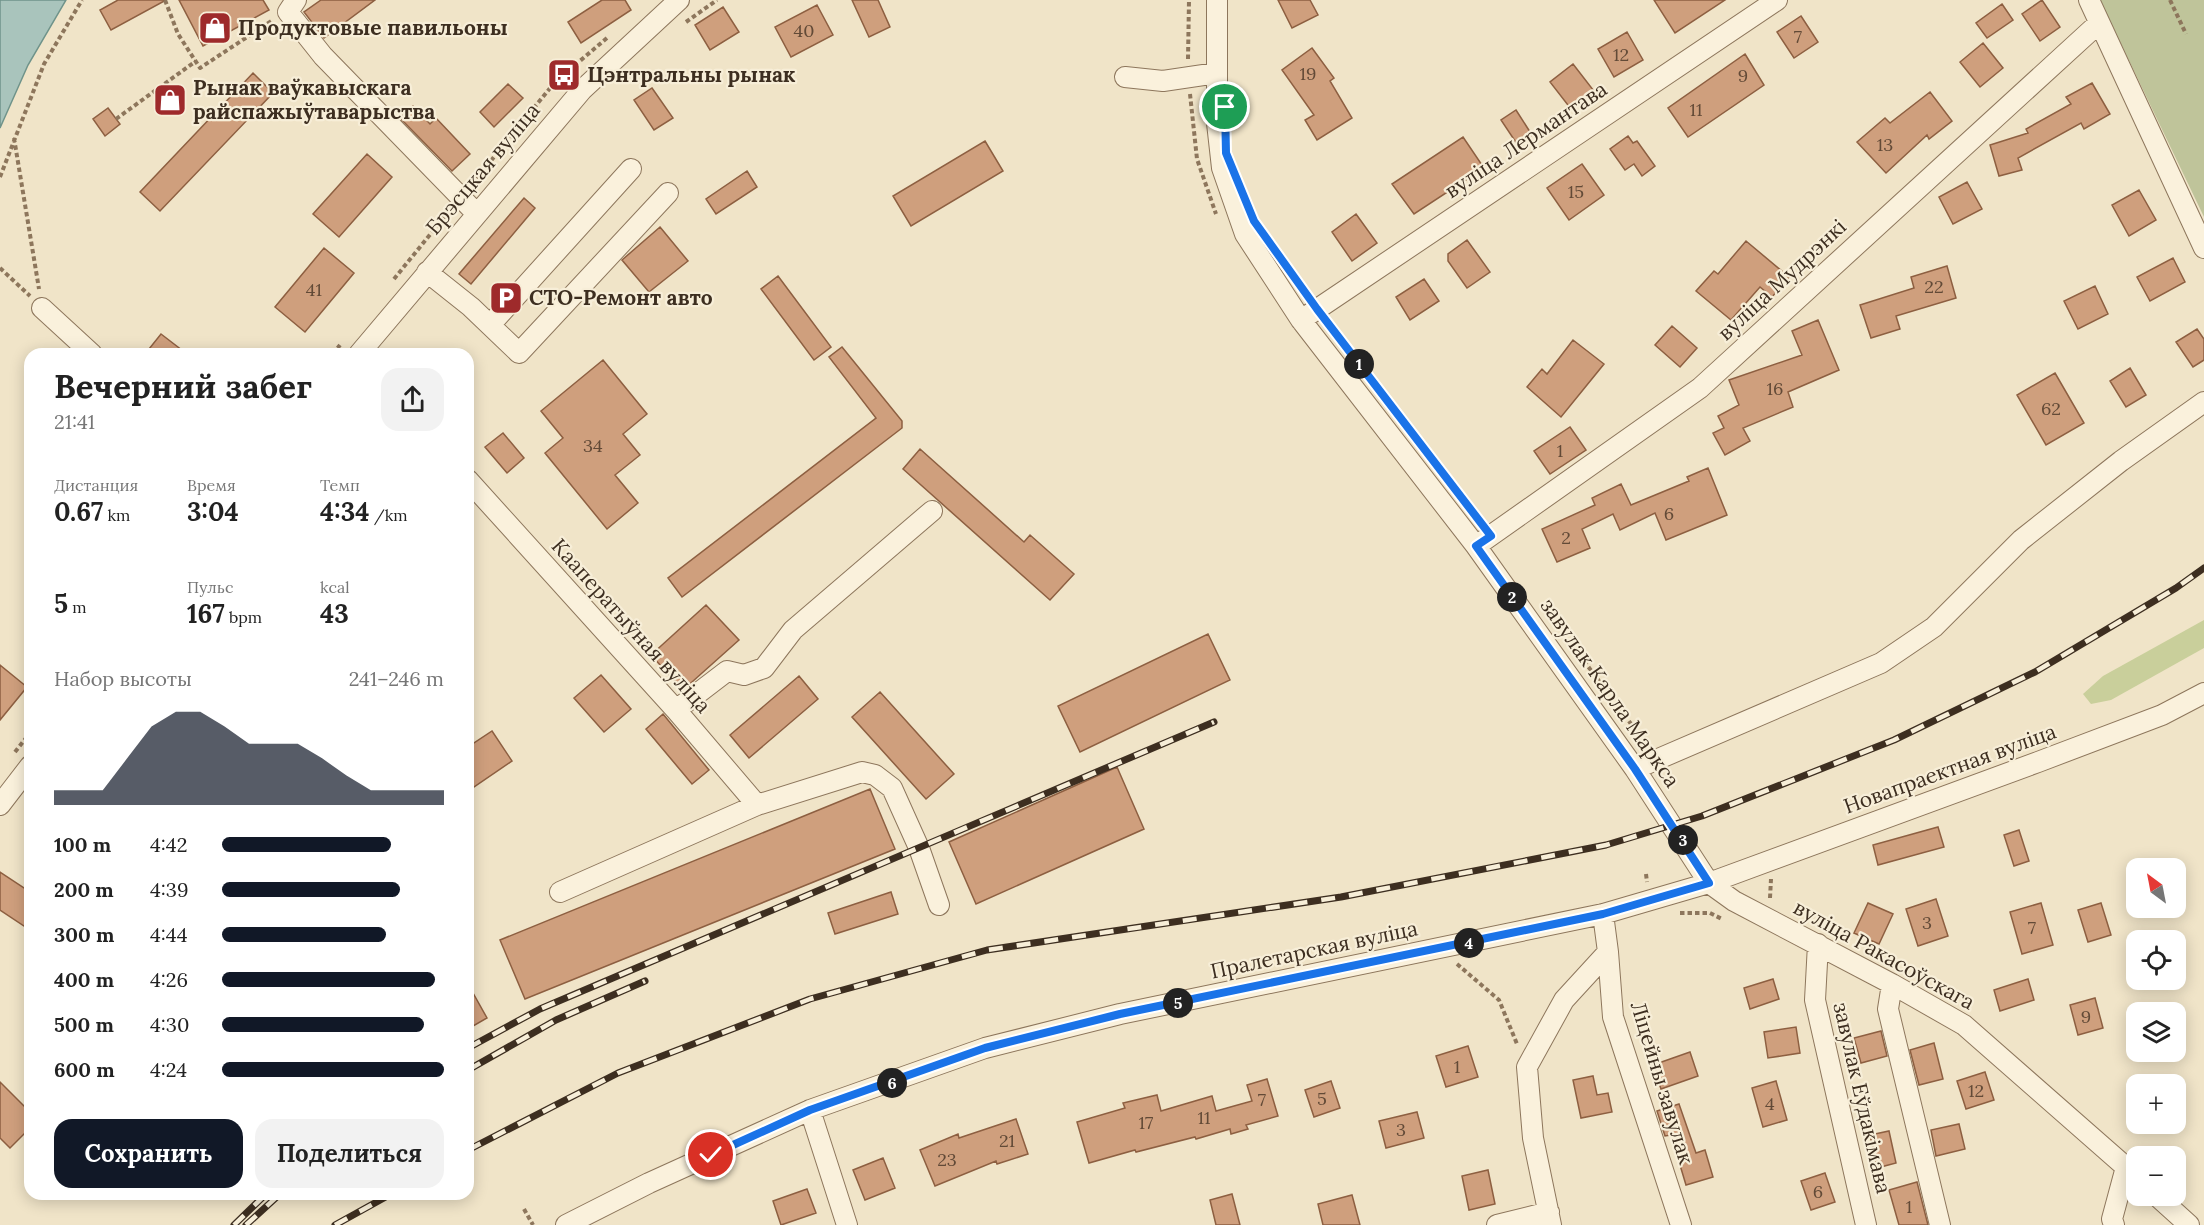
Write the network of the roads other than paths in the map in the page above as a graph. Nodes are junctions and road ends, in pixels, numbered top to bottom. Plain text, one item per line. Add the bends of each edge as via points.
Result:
1 (680, 0) edge
2 (1217, 0) edge
3 (1777, 0) edge
4 (2088, 0) edge
5 (292, 6) edge
6 (2099, 23) junction
7 (1217, 73) junction
8 (1125, 77) dead end
9 (631, 169) dead end
10 (668, 193) dead end
11 (476, 213) junction
12 (2204, 248) edge
13 (427, 272) junction
14 (42, 308) road end
15 (1301, 320) junction
16 (490, 325) junction
17 (85, 348) edge
18 (364, 348) edge
19 (2204, 402) edge
20 (474, 487) edge
21 (932, 510) dead end
22 (1476, 546) junction
23 (2204, 693) edge
24 (676, 710) junction
25 (1635, 769) junction
26 (24, 774) edge
27 (0, 804) edge
28 (757, 805) junction
29 (1709, 883) junction
30 (560, 892) dead end
31 (939, 905) dead end
32 (1603, 914) junction
33 (1818, 944) junction
34 (1608, 952) junction
35 (1892, 984) junction
36 (810, 1110) junction
37 (2126, 1167) edge
38 (2126, 1184) edge
39 (2168, 1206) edge
40 (1550, 1219) edge
41 (566, 1225) edge
42 (847, 1225) edge
43 (1497, 1225) edge
44 (1681, 1225) edge
45 (1866, 1225) edge
46 (1940, 1225) edge
47 (2114, 1225) edge
48 (2189, 1225) edge

1 - 11 street, Брэсцкая вуліца via 582,90
2 - 7 street, завулак Карла Маркса
3 - 15 street, вуліца Лермантава
4 - 6 street
5 - 11 street via 323,56
6 - 12 street
6 - 22 street, вуліца Мудрэнкі via 1700,388
7 - 8 street via 1163,81
7 - 15 street, завулак Карла Маркса via 1222,168 1245,234
9 - 16 street
10 - 16 street via 519,352
11 - 13 street, Брэсцкая вуліца
13 - 16 street
13 - 18 street, Брэсцкая вуліца
14 - 17 street
15 - 22 street, завулак Карла Маркса
19 - 25 street via 2021,540 1935,627 1881,663
20 - 24 street, Кааператыўная вуліца
21 - 24 street via 793,630 764,668 744,675 727,671
22 - 25 street, завулак Карла Маркса
23 - 29 street, Новапраектная вуліца via 2162,715
24 - 28 street, Кааператыўная вуліца
25 - 29 street, завулак Карла Маркса
26 - 27 street
28 - 30 street
28 - 31 street via 862,772 875,775 892,788
29 - 32 street, Пралетарская вуліца
29 - 33 street, вуліца Ракасоўскага via 1734,901
32 - 34 street
32 - 36 street, Пралетарская вуліца via 1120,1014 985,1048
33 - 35 street, вуліца Ракасоўскага
33 - 45 street, завулак Еўдакімава via 1815,1000
34 - 40 street via 1563,1000 1527,1067 1533,1138
34 - 44 street, Ліцейны завулак via 1613,1017
35 - 37 street, вуліца Ракасоўскага via 1964,1024
35 - 46 street via 1888,1009
36 - 41 street, Пралетарская вуліца
36 - 42 street
38 - 47 street via 2112,1219
39 - 48 street
40 - 43 street

